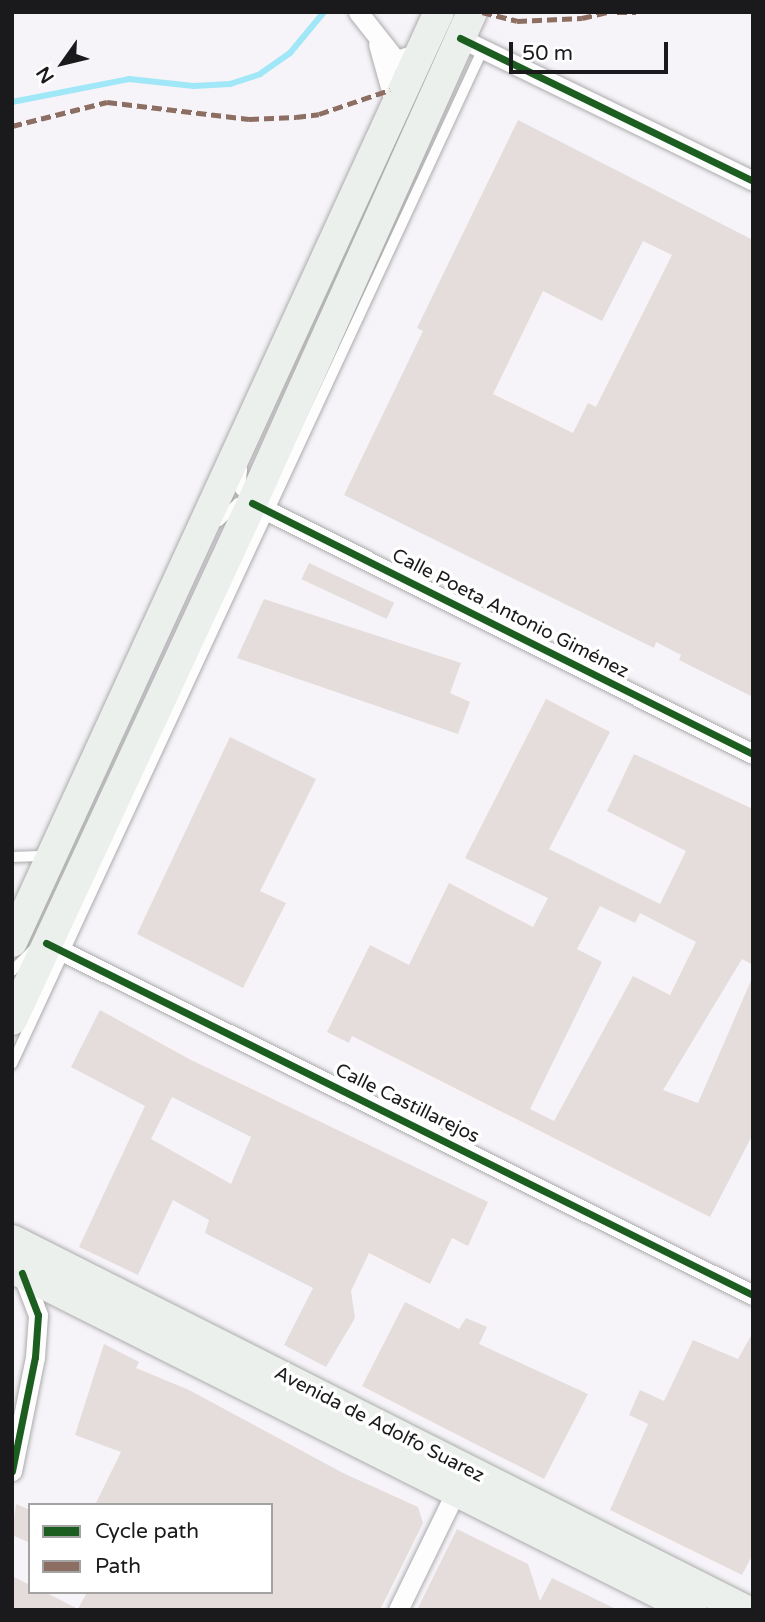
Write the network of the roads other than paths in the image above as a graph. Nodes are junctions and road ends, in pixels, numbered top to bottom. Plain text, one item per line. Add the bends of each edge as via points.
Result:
1 (358, 12) edge
2 (451, 35) edge
3 (376, 39) junction
4 (395, 105) junction
5 (753, 181) edge
6 (334, 240) junction
7 (261, 507) junction
8 (145, 656) junction
9 (753, 754) edge
10 (58, 837) junction
11 (12, 857) edge
12 (40, 938) edge
13 (12, 971) edge
14 (12, 1020) edge
15 (12, 1064) edge
16 (12, 1240) edge
17 (17, 1271) edge
18 (753, 1295) edge
19 (12, 1471) edge
20 (456, 1491) junction
21 (398, 1610) edge
22 (692, 1610) edge
23 (745, 1610) edge

1 - 3 street
2 - 3 street via 396,60
2 - 4 main road
2 - 5 street
2 - 6 lane via 360,206
2 - 7 main road
3 - 4 street
4 - 6 main road
6 - 7 lane via 324,287 244,461 240,489
6 - 8 main road
7 - 8 lane via 238,503 214,528 169,625
7 - 9 street, Calle Poeta Antonio Giménez
7 - 12 main road
8 - 10 main road
8 - 12 lane via 139,689 54,873
10 - 11 lane via 39,856
10 - 12 main road
12 - 13 lane
12 - 14 main road
12 - 15 lane
12 - 18 street, Calle Castillarejos
16 - 23 main road, Avenida de Adolfo Suarez
17 - 19 street via 38,1315 35,1357
17 - 20 main road, Avenida de Adolfo Suarez
20 - 21 street
20 - 22 main road, Avenida de Adolfo Suarez

